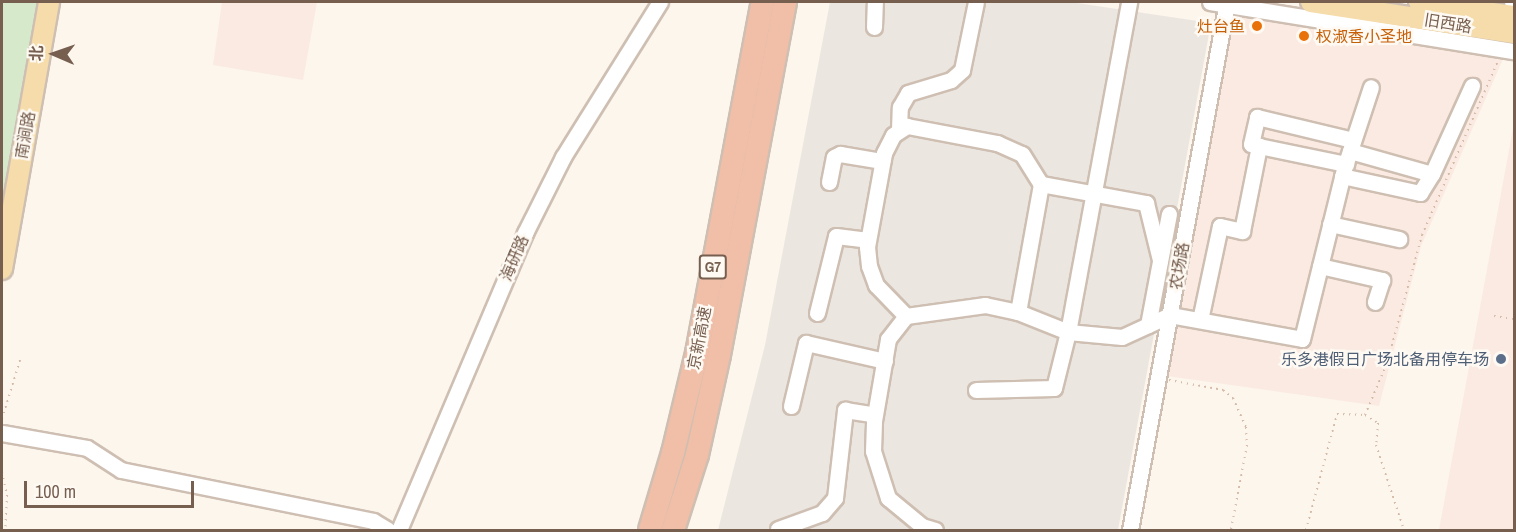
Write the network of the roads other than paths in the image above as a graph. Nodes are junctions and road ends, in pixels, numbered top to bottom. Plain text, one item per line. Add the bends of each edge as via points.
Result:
1 (49, 2) edge
2 (660, 2) edge
3 (763, 2) edge
4 (785, 2) edge
5 (875, 2) edge
6 (976, 2) edge
7 (1129, 2) edge
8 (1210, 2) edge
9 (1311, 2) edge
10 (1419, 2) edge
11 (1226, 3) edge
12 (1515, 16) edge
13 (874, 27) dead end
14 (1511, 44) edge
15 (1472, 86) dead end
16 (1371, 87) dead end
17 (899, 130) junction
18 (1259, 146) junction
19 (1348, 158) junction
20 (882, 161) junction
21 (1432, 174) junction
22 (829, 182) dead end
23 (1041, 184) junction
24 (1094, 193) junction
25 (1169, 214) dead end
26 (1330, 224) junction
27 (1399, 239) dead end
28 (868, 240) junction
29 (1160, 260) junction
30 (1320, 266) junction
31 (2, 269) edge
32 (1375, 302) dead end
33 (1018, 312) junction
34 (817, 313) dead end
35 (1170, 315) junction
36 (906, 316) junction
37 (1200, 320) junction
38 (1148, 325) junction
39 (1068, 332) junction
40 (885, 361) junction
41 (976, 390) dead end
42 (791, 406) dead end
43 (875, 415) junction
44 (2, 433) edge
45 (778, 529) edge
46 (388, 531) edge
47 (399, 531) edge
48 (650, 531) edge
49 (673, 531) edge
50 (935, 531) edge
51 (1130, 531) edge

1 - 31 main road, 南涧路
2 - 47 street, 海研路 via 563,157 525,233
3 - 48 highway, 京新高速 / G7 via 697,353
4 - 49 highway, 京新高速 / G7 via 719,355 697,455
5 - 13 street
6 - 17 street via 962,70 951,80 908,93 900,107
7 - 24 street
8 - 11 street
9 - 14 main road, 旧西路
10 - 12 main road, 旧西路
11 - 14 street via 1372,30
11 - 35 street, 农场路
15 - 21 street
16 - 19 street
17 - 20 street
17 - 23 street via 907,126 997,143 1022,154
18 - 19 street
18 - 19 street via 1251,144 1257,117
18 - 37 street via 1242,231 1220,226
19 - 21 street
19 - 21 street via 1420,193
19 - 26 street
20 - 22 street via 840,154 834,158
20 - 28 street
23 - 24 street
23 - 33 street
24 - 29 street via 1146,203
24 - 39 street
25 - 29 street
26 - 27 street
26 - 30 street
28 - 34 street via 836,236
28 - 36 street via 869,266 876,285
29 - 38 street
30 - 32 street via 1382,280
30 - 37 street via 1302,339
33 - 36 street via 985,305
33 - 39 street
35 - 37 street
35 - 38 street
35 - 51 street, 农场路
36 - 40 street via 888,339
38 - 39 street via 1122,337
39 - 41 street via 1054,388
40 - 42 street via 806,343
40 - 43 street
43 - 45 street via 845,410 835,498 822,513
43 - 50 street via 873,451 888,498 922,526
44 - 46 street via 87,448 121,470 372,521

